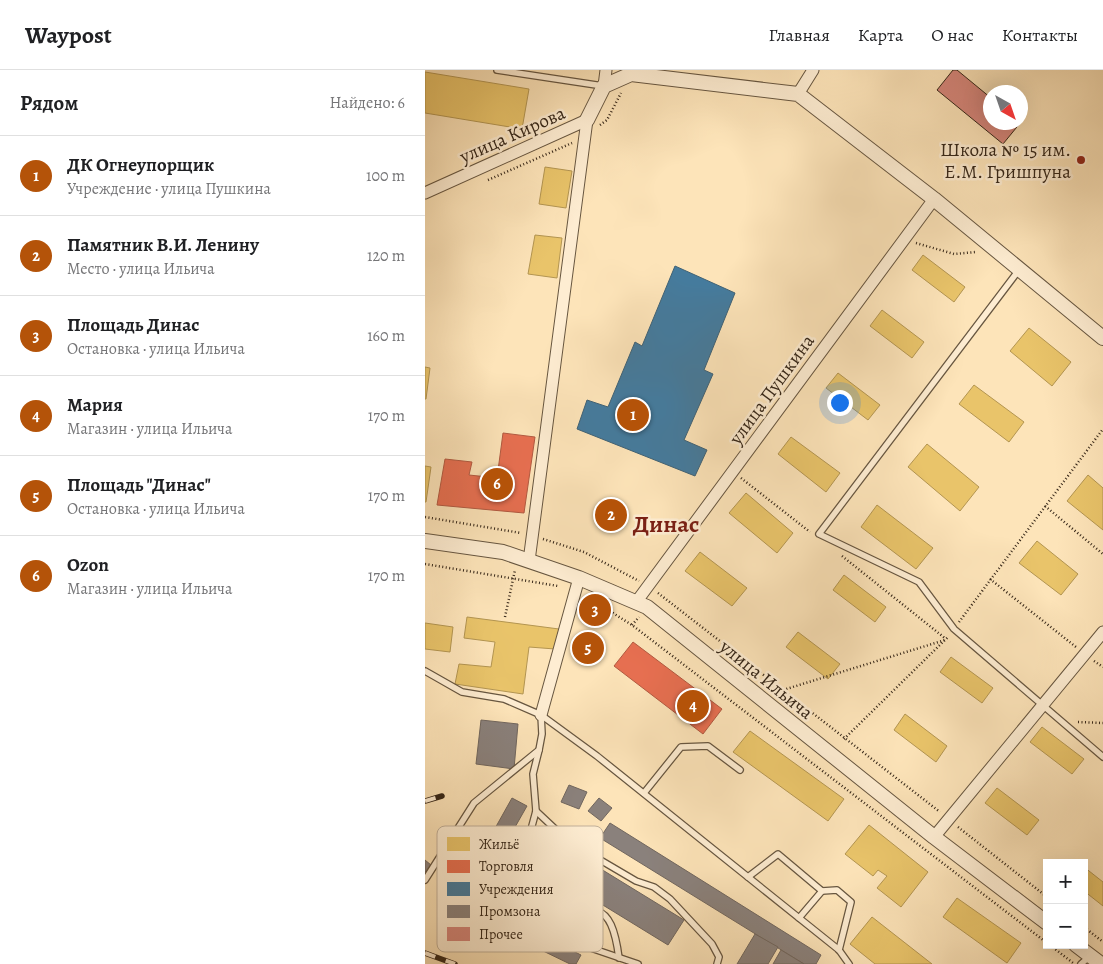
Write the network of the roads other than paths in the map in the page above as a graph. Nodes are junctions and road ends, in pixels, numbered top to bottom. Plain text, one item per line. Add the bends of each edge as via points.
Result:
1 (497, 70) edge
2 (606, 70) edge
3 (813, 70) edge
4 (604, 86) junction
5 (798, 94) junction
6 (587, 120) junction
7 (425, 193) edge
8 (934, 199) junction
9 (1020, 268) junction
10 (1103, 338) edge
11 (425, 541) edge
12 (523, 559) junction
13 (577, 584) junction
14 (637, 601) junction
15 (1103, 632) edge
16 (425, 671) edge
17 (1041, 705) junction
18 (541, 714) junction
19 (539, 750) junction
20 (1103, 757) edge
21 (740, 770) dead end
22 (643, 793) junction
23 (537, 811) junction
24 (459, 826) edge
25 (533, 826) edge
26 (552, 826) edge
27 (934, 838) junction
28 (437, 861) edge
29 (603, 862) edge
30 (748, 877) junction
31 (425, 880) edge
32 (822, 891) junction
33 (603, 913) edge
34 (799, 918) junction
35 (1043, 920) edge
36 (1080, 949) edge
37 (839, 950) junction
38 (602, 952) edge
39 (619, 958) junction
40 (1091, 961) edge
41 (638, 964) edge
42 (717, 964) edge
43 (849, 964) edge

1 - 4 lane
2 - 4 street
3 - 5 street
4 - 5 street via 631,74
4 - 6 street
5 - 8 street
6 - 7 street, улица Кирова
6 - 12 street
8 - 9 street
8 - 14 street, улица Пушкина
9 - 10 street
9 - 17 lane via 819,534 919,582 954,629
11 - 12 street, улица Ильича via 496,551
12 - 13 street, улица Ильича
13 - 14 street, улица Ильича
13 - 18 street
14 - 27 street, улица Ильича
15 - 17 street
16 - 18 lane via 462,692 503,699
17 - 20 lane
17 - 27 street
18 - 19 lane
18 - 22 lane
19 - 23 lane via 533,774
19 - 24 lane via 474,803
21 - 22 lane via 708,746 681,747
22 - 30 lane
23 - 25 lane
23 - 26 lane
27 - 35 street, улица Ильича
28 - 31 lane
29 - 42 lane via 669,899 712,944 719,958
30 - 32 lane via 778,854
30 - 34 lane
32 - 34 lane
32 - 37 lane via 837,890 851,902
33 - 39 lane via 609,918 616,934
34 - 37 lane
36 - 40 street
37 - 43 lane
38 - 39 lane
39 - 41 lane

